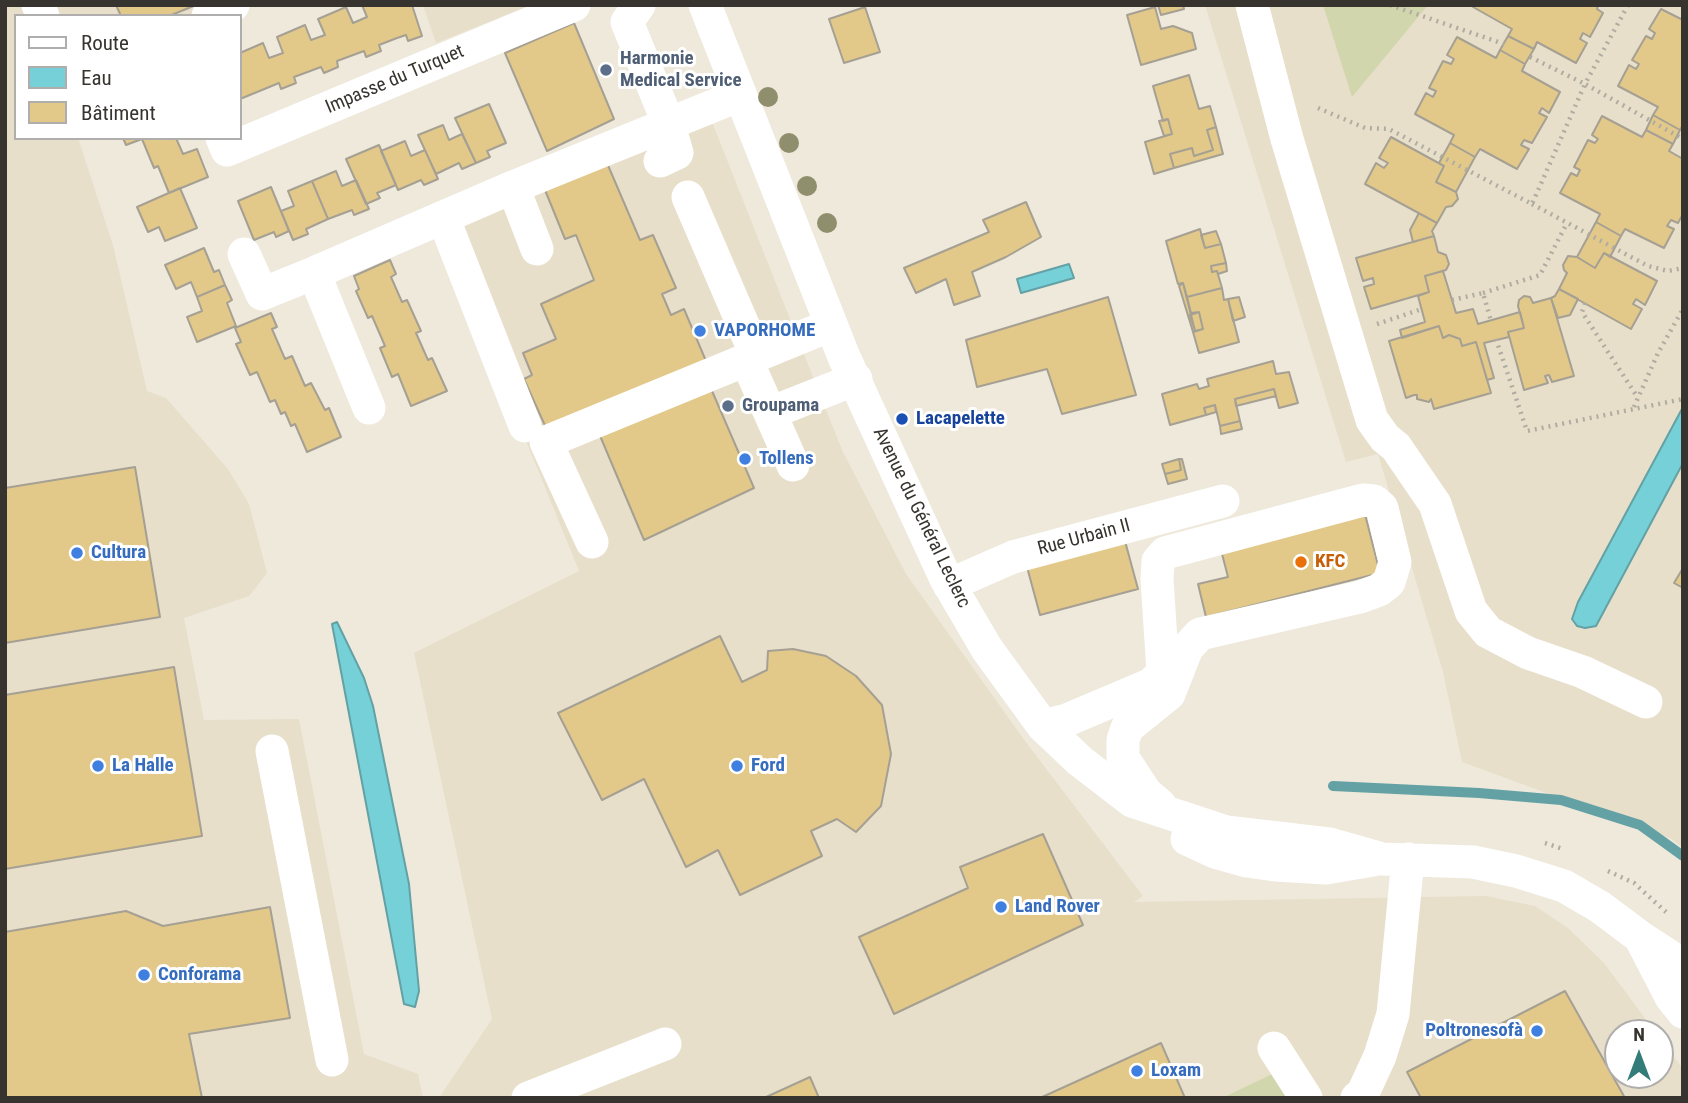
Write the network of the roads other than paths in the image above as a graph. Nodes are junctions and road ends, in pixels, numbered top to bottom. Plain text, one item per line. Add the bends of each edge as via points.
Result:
1 (233, 5) edge
2 (574, 5) edge
3 (639, 5) edge
4 (705, 5) edge
5 (1252, 5) edge
6 (213, 14) edge
7 (740, 94) junction
8 (669, 125) junction
9 (223, 140) edge
10 (660, 161) dead end
11 (513, 187) junction
12 (688, 197) dead end
13 (443, 217) junction
14 (537, 250) dead end
15 (244, 254) dead end
16 (314, 273) junction
17 (831, 325) junction
18 (751, 357) junction
19 (856, 379) junction
20 (369, 408) dead end
21 (770, 413) junction
22 (525, 426) dead end
23 (793, 465) dead end
24 (1223, 501) dead end
25 (592, 542) dead end
26 (949, 585) junction
27 (1161, 689) junction
28 (1646, 702) dead end
29 (1043, 726) junction
30 (272, 751) dead end
31 (1132, 802) junction
32 (1167, 811) junction
33 (1395, 859) junction
34 (1640, 937) junction
35 (1683, 965) edge
36 (1683, 1012) edge
37 (665, 1044) dead end
38 (1274, 1048) dead end
39 (332, 1060) dead end
40 (1300, 1096) edge
41 (528, 1098) edge
42 (1357, 1098) edge

1 - 6 street
2 - 9 street, Impasse du Turquet via 227,150
3 - 8 street via 627,22
4 - 7 street, Avenue du Général Leclerc
5 - 28 street via 1287,139 1372,420 1435,504 1471,611 1488,632 1528,653
7 - 8 street
7 - 17 street, Avenue du Général Leclerc
8 - 10 street via 677,153
8 - 11 street
11 - 13 street
11 - 14 street
12 - 18 street
13 - 16 street
13 - 22 street
15 - 16 street via 262,293
16 - 20 street
17 - 18 street
17 - 19 street, Avenue du Général Leclerc
18 - 21 street
18 - 25 street via 546,442
19 - 21 street
19 - 26 street, Avenue du Général Leclerc
21 - 23 street
24 - 26 street, Rue Urbain II via 1013,557
26 - 29 street, Avenue du Général Leclerc via 987,649
27 - 27 street via 1200,634 1360,597 1389,582 1395,562 1382,508 1363,500 1164,553 1158,561 1157,579
27 - 29 street
27 - 32 street via 1128,728 1122,751 1141,787
29 - 31 street, Avenue du Général Leclerc
30 - 39 street
31 - 32 street, Avenue du Général Leclerc
31 - 33 street via 1190,842 1247,861 1326,868
32 - 33 street, Avenue du Général Leclerc via 1226,832 1329,844
33 - 34 street, Avenue du Général Leclerc via 1473,862 1564,886
33 - 42 street via 1393,1014 1380,1056
34 - 35 street, Avenue du Général Leclerc
34 - 36 street, Avenue du Général Leclerc
37 - 41 street
38 - 40 street

